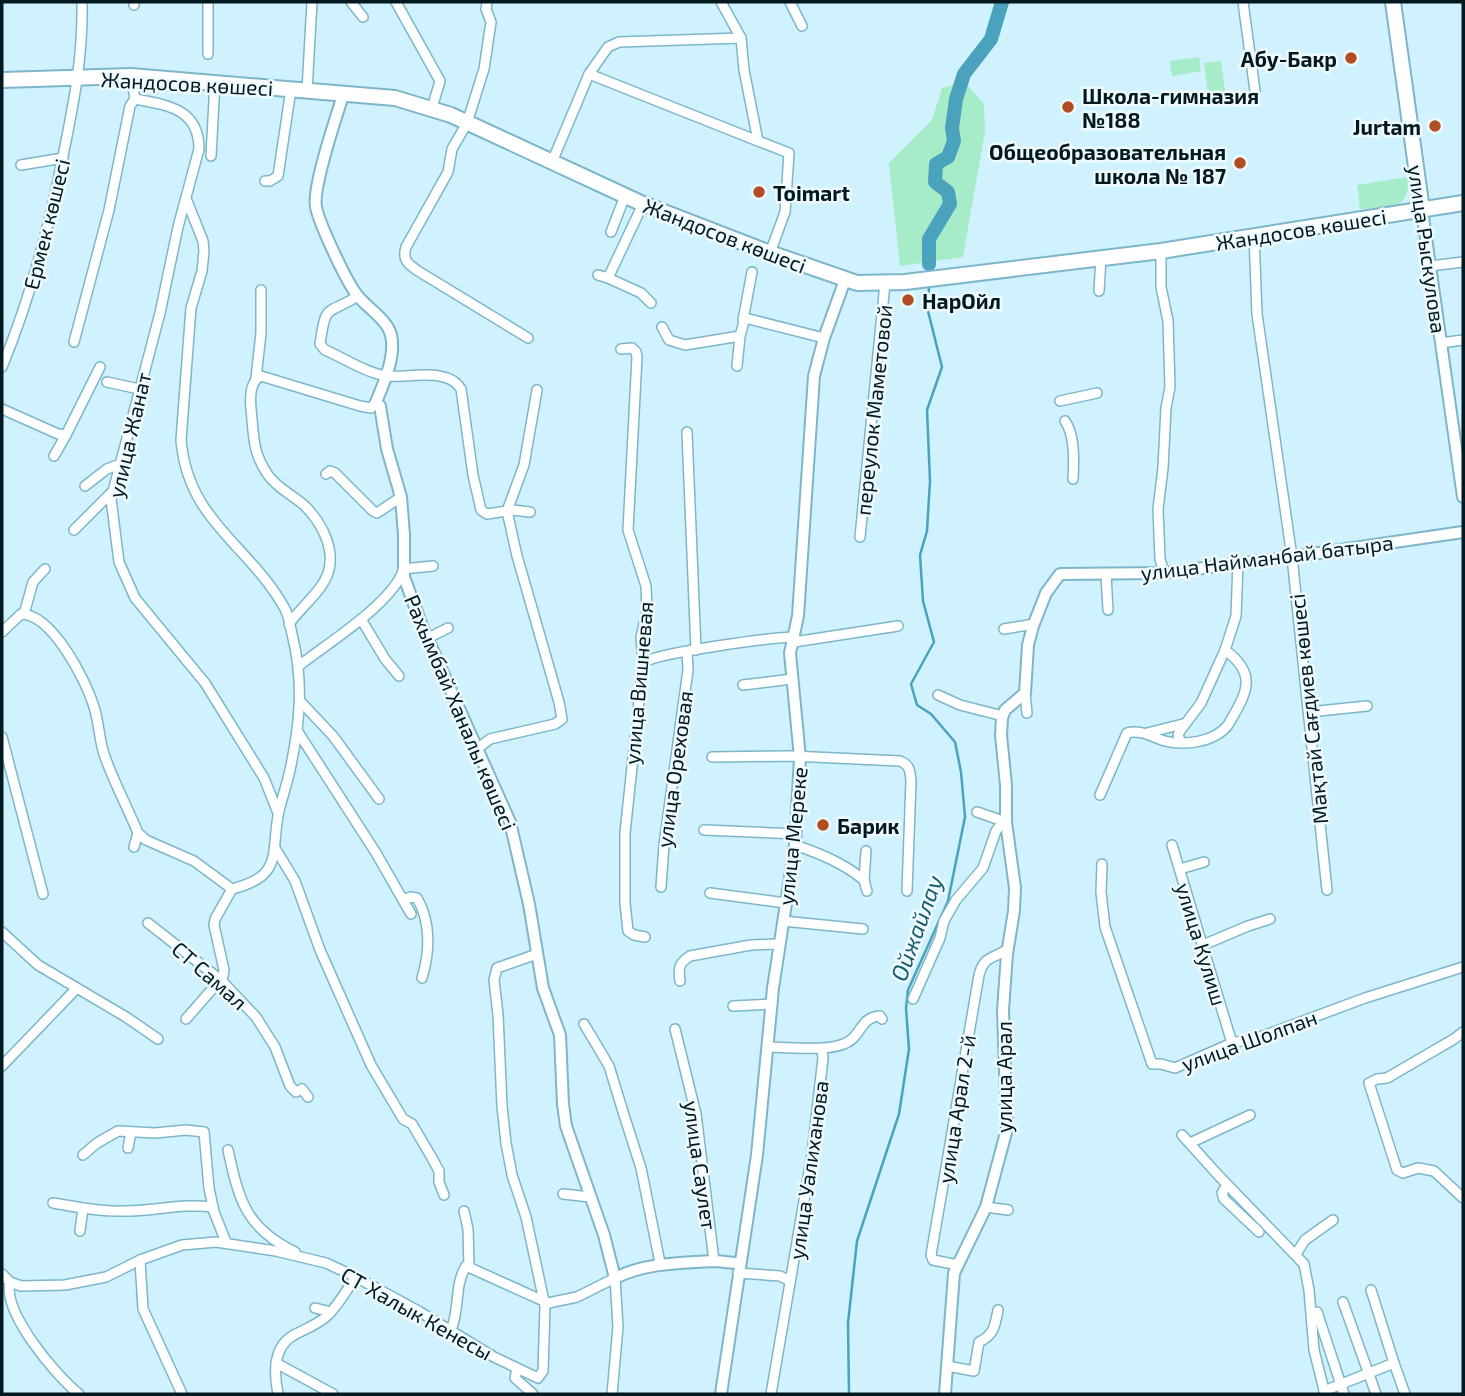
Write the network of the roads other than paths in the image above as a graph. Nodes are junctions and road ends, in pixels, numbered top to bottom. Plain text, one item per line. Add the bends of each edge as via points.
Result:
1 (82, 2) edge
2 (208, 2) edge
3 (312, 2) edge
4 (351, 2) edge
5 (396, 2) edge
6 (487, 2) edge
7 (721, 2) edge
8 (790, 2) edge
9 (1243, 2) edge
10 (1393, 2) edge
11 (363, 17) dead end
12 (802, 26) dead end
13 (741, 38) junction
14 (208, 54) dead end
15 (589, 74) junction
16 (131, 76) junction
17 (79, 78) junction
18 (2, 80) edge
19 (215, 81) junction
20 (290, 89) junction
21 (307, 91) junction
22 (1255, 91) dead end
23 (344, 92) junction
24 (135, 99) junction
25 (432, 108) junction
26 (467, 123) junction
27 (758, 141) junction
28 (211, 156) dead end
29 (63, 158) junction
30 (552, 162) junction
31 (21, 165) dead end
32 (265, 180) dead end
33 (1419, 188) junction
34 (625, 196) junction
35 (187, 201) junction
36 (1463, 203) edge
37 (643, 204) junction
38 (1446, 206) junction
39 (1422, 210) junction
40 (1399, 214) junction
41 (611, 232) dead end
42 (1254, 235) junction
43 (1161, 251) junction
44 (770, 253) junction
45 (1101, 258) junction
46 (1463, 262) edge
47 (1430, 266) junction
48 (752, 272) dead end
49 (598, 275) dead end
50 (608, 278) junction
51 (845, 280) junction
52 (886, 283) junction
53 (261, 290) dead end
54 (1099, 291) dead end
55 (358, 296) junction
56 (332, 302) dead end
57 (344, 302) junction
58 (651, 303) dead end
59 (746, 317) junction
60 (662, 327) dead end
61 (740, 336) junction
62 (528, 338) dead end
63 (824, 338) junction
64 (1463, 340) edge
65 (74, 342) dead end
66 (1441, 343) junction
67 (621, 349) dead end
68 (2, 366) edge
69 (737, 366) dead end
70 (100, 367) dead end
71 (258, 374) junction
72 (386, 376) junction
73 (107, 382) dead end
74 (139, 389) junction
75 (537, 390) dead end
76 (1097, 393) dead end
77 (1060, 401) dead end
78 (376, 402) junction
79 (2, 409) edge
80 (1065, 421) dead end
81 (687, 432) dead end
82 (66, 435) junction
83 (54, 456) dead end
84 (120, 464) junction
85 (326, 474) dead end
86 (1073, 478) dead end
87 (85, 486) dead end
88 (111, 493) junction
89 (401, 497) junction
90 (1463, 497) edge
91 (507, 511) junction
92 (530, 512) dead end
93 (74, 530) dead end
94 (1463, 532) edge
95 (860, 537) dead end
96 (1292, 557) junction
97 (1238, 564) junction
98 (433, 566) dead end
99 (45, 569) dead end
100 (403, 570) junction
101 (1164, 573) junction
102 (1106, 574) junction
103 (1108, 610) dead end
104 (24, 614) junction
105 (361, 619) junction
106 (289, 624) junction
107 (1034, 624) junction
108 (898, 626) dead end
109 (449, 628) dead end
110 (1004, 629) dead end
111 (2, 632) edge
112 (428, 638) junction
113 (795, 640) junction
114 (1225, 650) junction
115 (691, 651) junction
116 (643, 663) junction
117 (300, 665) junction
118 (398, 676) dead end
119 (792, 679) junction
120 (743, 685) dead end
121 (1026, 693) junction
122 (938, 695) dead end
123 (300, 701) junction
124 (1367, 706) dead end
125 (1309, 712) junction
126 (1027, 713) dead end
127 (1003, 716) junction
128 (1184, 723) junction
129 (298, 733) junction
130 (1147, 733) junction
131 (2, 737) edge
132 (1181, 743) junction
133 (477, 749) junction
134 (712, 757) dead end
135 (800, 758) junction
136 (1100, 795) dead end
137 (379, 799) dead end
138 (977, 812) dead end
139 (278, 813) junction
140 (1006, 822) junction
141 (704, 830) dead end
142 (138, 832) junction
143 (795, 840) junction
144 (1172, 845) dead end
145 (134, 847) dead end
146 (274, 853) junction
147 (1204, 862) dead end
148 (1102, 863) dead end
149 (846, 867) junction
150 (1180, 869) junction
151 (864, 880) junction
152 (661, 887) dead end
153 (232, 889) junction
154 (1328, 890) dead end
155 (867, 891) dead end
156 (907, 891) dead end
157 (710, 893) dead end
158 (43, 894) dead end
159 (404, 900) junction
160 (786, 903) junction
161 (411, 914) dead end
162 (1270, 919) dead end
163 (783, 921) junction
164 (148, 923) dead end
165 (863, 929) dead end
166 (2, 932) edge
167 (645, 937) dead end
168 (779, 944) junction
169 (1203, 945) junction
170 (1008, 949) junction
171 (537, 954) junction
172 (1463, 967) edge
173 (422, 978) dead end
174 (222, 981) junction
175 (680, 981) dead end
176 (76, 989) junction
177 (913, 999) dead end
178 (772, 1004) junction
179 (733, 1006) dead end
180 (186, 1019) dead end
181 (882, 1019) dead end
182 (584, 1024) dead end
183 (675, 1030) dead end
184 (1463, 1032) edge
185 (158, 1039) dead end
186 (1232, 1043) junction
187 (768, 1047) junction
188 (822, 1053) junction
189 (2, 1066) edge
190 (308, 1097) dead end
191 (1250, 1115) dead end
192 (131, 1132) junction
193 (1182, 1135) dead end
194 (1190, 1143) junction
195 (128, 1148) dead end
196 (228, 1150) dead end
197 (83, 1155) dead end
198 (1227, 1185) junction
199 (563, 1194) dead end
200 (444, 1195) dead end
201 (590, 1197) junction
202 (1463, 1198) edge
203 (53, 1203) dead end
204 (986, 1206) junction
205 (213, 1207) junction
206 (83, 1208) junction
207 (1008, 1210) dead end
208 (464, 1211) dead end
209 (1333, 1220) dead end
210 (80, 1231) dead end
211 (1259, 1232) dead end
212 (221, 1239) junction
213 (1296, 1254) junction
214 (306, 1258) junction
215 (140, 1260) junction
216 (714, 1261) junction
217 (660, 1264) junction
218 (958, 1265) junction
219 (469, 1267) junction
220 (739, 1268) junction
221 (2, 1274) edge
222 (356, 1277) junction
223 (615, 1278) junction
224 (790, 1281) junction
225 (10, 1282) junction
226 (1371, 1290) dead end
227 (544, 1301) junction
228 (1343, 1302) dead end
229 (315, 1308) dead end
230 (998, 1310) dead end
231 (331, 1312) junction
232 (1317, 1312) dead end
233 (451, 1331) junction
234 (276, 1363) junction
235 (1394, 1363) junction
236 (947, 1366) junction
237 (517, 1369) junction
238 (1369, 1373) junction
239 (1339, 1383) junction
240 (1324, 1392) edge
241 (79, 1394) edge
242 (182, 1394) edge
243 (278, 1394) edge
244 (333, 1394) edge
245 (533, 1394) edge
246 (612, 1394) edge
247 (721, 1394) edge
248 (771, 1394) edge
249 (945, 1394) edge
250 (1344, 1394) edge
251 (1376, 1394) edge
252 (1405, 1394) edge

1 - 17 street, Ермек көшесі
2 - 14 street
3 - 21 street
4 - 11 street
5 - 25 street via 440,81
6 - 26 street via 491,22 484,69
7 - 13 street
8 - 12 street
9 - 22 street
10 - 33 main road, улица Рыскулова
13 - 15 street via 619,42 608,47
13 - 27 street
15 - 27 street
15 - 30 street
16 - 17 main road, Жандосов көшесі
16 - 19 main road, Жандосов көшесі
16 - 24 street
17 - 18 main road, Жандосов көшесі
17 - 29 street, Ермек көшесі
19 - 20 main road, Жандосов көшесі
19 - 28 street
20 - 21 main road, Жандосов көшесі
20 - 32 street via 278,176
21 - 23 main road, Жандосов көшесі
23 - 25 main road, Жандосов көшесі
23 - 55 street via 315,204
24 - 35 street, улица Жанат via 177,108 195,127 199,149
24 - 65 street
25 - 26 main road, Жандосов көшесі
26 - 30 main road, Жандосов көшесі
26 - 62 street via 452,149 443,182 406,247 406,262
27 - 44 street via 789,153 785,212
29 - 31 street
29 - 68 street, Ермек көшесі via 50,222
30 - 34 main road, Жандосов көшесі
33 - 38 main road via 1430,203
33 - 39 main road, улица Рыскулова
33 - 40 main road via 1412,205
34 - 37 main road, Жандосов көшесі
34 - 41 street
35 - 74 street, улица Жанат
35 - 106 street via 204,251 191,307 183,462 202,506 277,597
36 - 38 main road, Жандосов көшесі
37 - 44 main road, Жандосов көшесі
37 - 50 street
38 - 39 main road, Жандосов көшесі
39 - 40 main road, Жандосов көшесі
39 - 47 street, улица Рыскулова
40 - 42 main road, Жандосов көшесі
42 - 43 main road, Жандосов көшесі
42 - 96 street, Мақтай Сағдиев көшесі via 1257,314
43 - 45 main road, Жандосов көшесі
43 - 101 street via 1170,387 1158,509
44 - 51 main road, Жандосов көшесі
45 - 52 main road, Жандосов көшесі
45 - 54 street
46 - 47 street
47 - 66 street, улица Рыскулова
48 - 59 street
49 - 50 street
50 - 58 street via 641,293
51 - 52 main road, Жандосов көшесі
51 - 63 street, улица Мереке
52 - 95 street, переулок Маметовой
53 - 71 street
55 - 57 street
55 - 72 street via 390,331
56 - 57 street
57 - 72 street via 326,313 320,344
59 - 61 street
59 - 63 street
60 - 61 street via 669,340 685,345
61 - 69 street
63 - 113 street, улица Мереке via 814,376
64 - 66 street
66 - 90 street, улица Рыскулова
67 - 116 street, улица Вишневая via 632,348 637,358 628,530 646,586
70 - 82 street
71 - 78 street via 360,406 371,408
71 - 106 street via 250,402 256,453 273,482 313,516 329,550 328,573
72 - 78 street
72 - 91 street via 448,377 458,383 481,510 487,514
73 - 74 street
74 - 84 street, улица Жанат
75 - 91 street via 524,465
76 - 77 street
78 - 89 street, Рахымбай Ханалы көшесі
79 - 82 street
80 - 86 street via 1073,451
81 - 115 street, улица Ореховая
82 - 83 street
84 - 87 street
84 - 88 street, улица Жанат
85 - 89 street via 335,472 377,513
88 - 93 street
88 - 139 street, улица Жанат via 119,562 135,598 205,682 264,778
89 - 100 street, Рахымбай Ханалы көшесі
91 - 92 street
91 - 133 street via 562,719 490,740
94 - 96 street, улица Найманбай батыра
96 - 97 street, улица Найманбай батыра
96 - 125 street, Мақтай Сағдиев көшесі
97 - 101 street, улица Найманбай батыра
97 - 114 street via 1236,616
98 - 100 street
99 - 104 street via 33,582
100 - 105 street via 397,584
100 - 112 street, Рахымбай Ханалы көшесі
101 - 102 street, улица Найманбай батыра
102 - 103 street
102 - 107 street, улица Найманбай батыра via 1060,575 1046,593
104 - 111 street
104 - 142 street via 51,630 84,681 104,754
105 - 117 street
105 - 118 street
106 - 117 street
107 - 110 street
107 - 121 street via 1028,645
108 - 113 street
109 - 112 street
112 - 133 street, Рахымбай Ханалы көшесі
113 - 115 street
113 - 119 street, улица Мереке via 790,653
114 - 128 street via 1201,703
114 - 132 street via 1247,674 1248,685 1239,706 1224,731 1203,741
115 - 116 street via 650,657
115 - 152 street, улица Ореховая
116 - 167 street, улица Вишневая via 626,824 625,903 628,931
117 - 123 street
119 - 120 street
119 - 135 street, улица Мереке
121 - 126 street
121 - 127 street
122 - 127 street
123 - 129 street
123 - 137 street via 333,736
124 - 125 street
125 - 154 street, Мақтай Сағдиев көшесі
127 - 140 street, улица Арал
128 - 130 street
128 - 132 street via 1178,735
129 - 139 street
129 - 159 street
130 - 132 street
130 - 136 street via 1127,733
131 - 158 street
133 - 171 street, Рахымбай Ханалы көшесі via 510,822
134 - 135 street
135 - 143 street, улица Мереке
135 - 156 street via 900,761 909,766
138 - 140 street
139 - 146 street
140 - 170 street, улица Арал via 1015,888
140 - 177 street via 996,831 984,868 944,921
141 - 143 street
142 - 145 street
142 - 153 street via 194,861
143 - 149 street
143 - 160 street, улица Мереке
144 - 150 street, улица Кулиш
146 - 153 street via 265,873
146 - 200 street via 295,881 371,1065 432,1158
147 - 150 street
148 - 186 street, улица Шолпан via 1105,927 1152,1064 1175,1068
149 - 151 street
149 - 151 street via 863,868 866,856
150 - 169 street, улица Кулиш
151 - 155 street
153 - 174 street via 215,919
157 - 160 street
159 - 161 street
159 - 173 street via 417,898 422,907 428,948
160 - 163 street, улица Мереке
162 - 169 street
163 - 165 street
163 - 168 street, улица Мереке
164 - 174 street, СТ Самал
166 - 176 street via 37,965
168 - 175 street via 690,956 681,961
168 - 178 street, улица Мереке
169 - 186 street, улица Кулиш
170 - 204 street, улица Арал via 1003,1010 1007,1129
170 - 218 street, улица Арал 2-й via 981,965 932,1248 933,1260
171 - 201 street, Рахымбай Ханалы көшесі via 543,988 560,1035 566,1126
171 - 227 street via 497,968 494,980 506,1143
172 - 186 street, улица Шолпан
174 - 180 street
174 - 190 street, СТ Самал via 263,1025 290,1086 296,1092 302,1089
176 - 185 street
176 - 189 street
178 - 179 street
178 - 187 street, улица Мереке
181 - 188 street via 869,1018 852,1040
182 - 217 street via 609,1066 641,1168
183 - 216 street, улица Саулет via 696,1114
184 - 202 street via 1400,1071 1369,1083 1397,1170 1434,1171
187 - 188 street via 817,1047
187 - 220 street, улица Мереке
188 - 224 street, улица Уалиханова via 812,1154
191 - 194 street
192 - 195 street
192 - 197 street via 118,1131
192 - 205 street via 204,1132
193 - 194 street
194 - 198 street
196 - 214 street via 255,1224
198 - 211 street via 1224,1199
198 - 213 street
199 - 201 street
201 - 223 street, Рахымбай Ханалы көшесі
203 - 206 street
204 - 207 street
204 - 218 street, улица Арал
205 - 206 street via 117,1212
205 - 212 street
206 - 210 street
208 - 219 street
209 - 213 street via 1305,1240
212 - 214 street, СТ Халык Кенесы
212 - 215 street, СТ Халык Кенесы via 171,1247
213 - 240 street via 1306,1272 1314,1350
214 - 222 street, СТ Халык Кенесы
215 - 225 street, СТ Халык Кенесы via 82,1283 21,1286
215 - 242 street via 143,1309
216 - 217 street
216 - 220 street
217 - 223 street
218 - 236 street, улица Арал
219 - 227 street
219 - 233 street via 459,1283
220 - 224 street
220 - 247 street, улица Мереке
221 - 225 street
222 - 231 street
222 - 233 street, СТ Халык Кенесы
223 - 227 street via 577,1297
223 - 246 street, Рахымбай Ханалы көшесі via 618,1327
224 - 248 street, улица Уалиханова
225 - 241 street via 8,1297 14,1315 61,1379
226 - 235 street
227 - 237 street via 543,1371 538,1378
228 - 238 street
229 - 231 street
230 - 236 street via 990,1337 979,1342 974,1371
231 - 234 street via 287,1340
232 - 239 street
233 - 237 street, СТ Халык Кенесы
234 - 243 street
234 - 244 street
235 - 238 street
235 - 252 street
236 - 249 street, улица Арал
237 - 245 street, СТ Халык Кенесы via 515,1378
238 - 239 street
238 - 251 street
239 - 240 street
239 - 250 street

